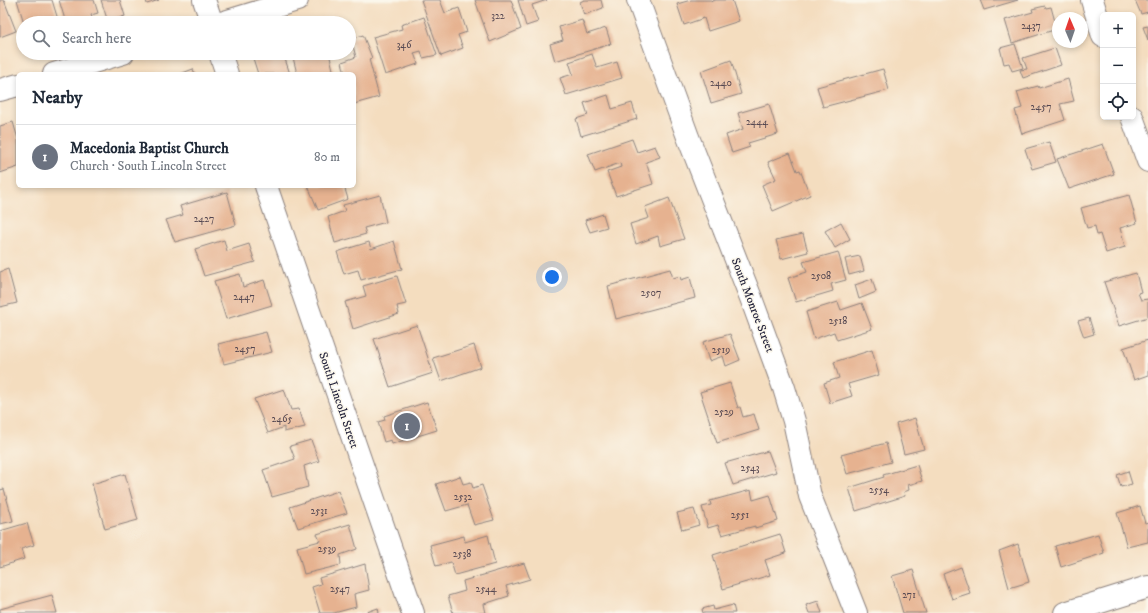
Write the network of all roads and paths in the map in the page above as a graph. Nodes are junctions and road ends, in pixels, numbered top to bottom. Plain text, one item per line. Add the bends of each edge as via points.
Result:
1 (204, 0) edge
2 (297, 0) edge
3 (638, 0) edge
4 (1092, 0) edge
5 (210, 16) edge
6 (244, 16) edge
7 (1100, 26) edge
8 (100, 60) edge
9 (222, 60) edge
10 (61, 72) edge
11 (226, 72) edge
12 (16, 86) edge
13 (0, 90) edge
14 (1133, 120) edge
15 (1148, 161) edge
16 (267, 188) edge
17 (1148, 587) edge
18 (1076, 611) edge
19 (413, 613) edge
20 (856, 613) edge

1 - 5 street
2 - 6 street
3 - 20 street, South Monroe Street via 784,388 810,496
4 - 7 street
8 - 10 street
9 - 11 street
12 - 13 street
14 - 15 street
16 - 19 street, South Lincoln Street
17 - 18 street

